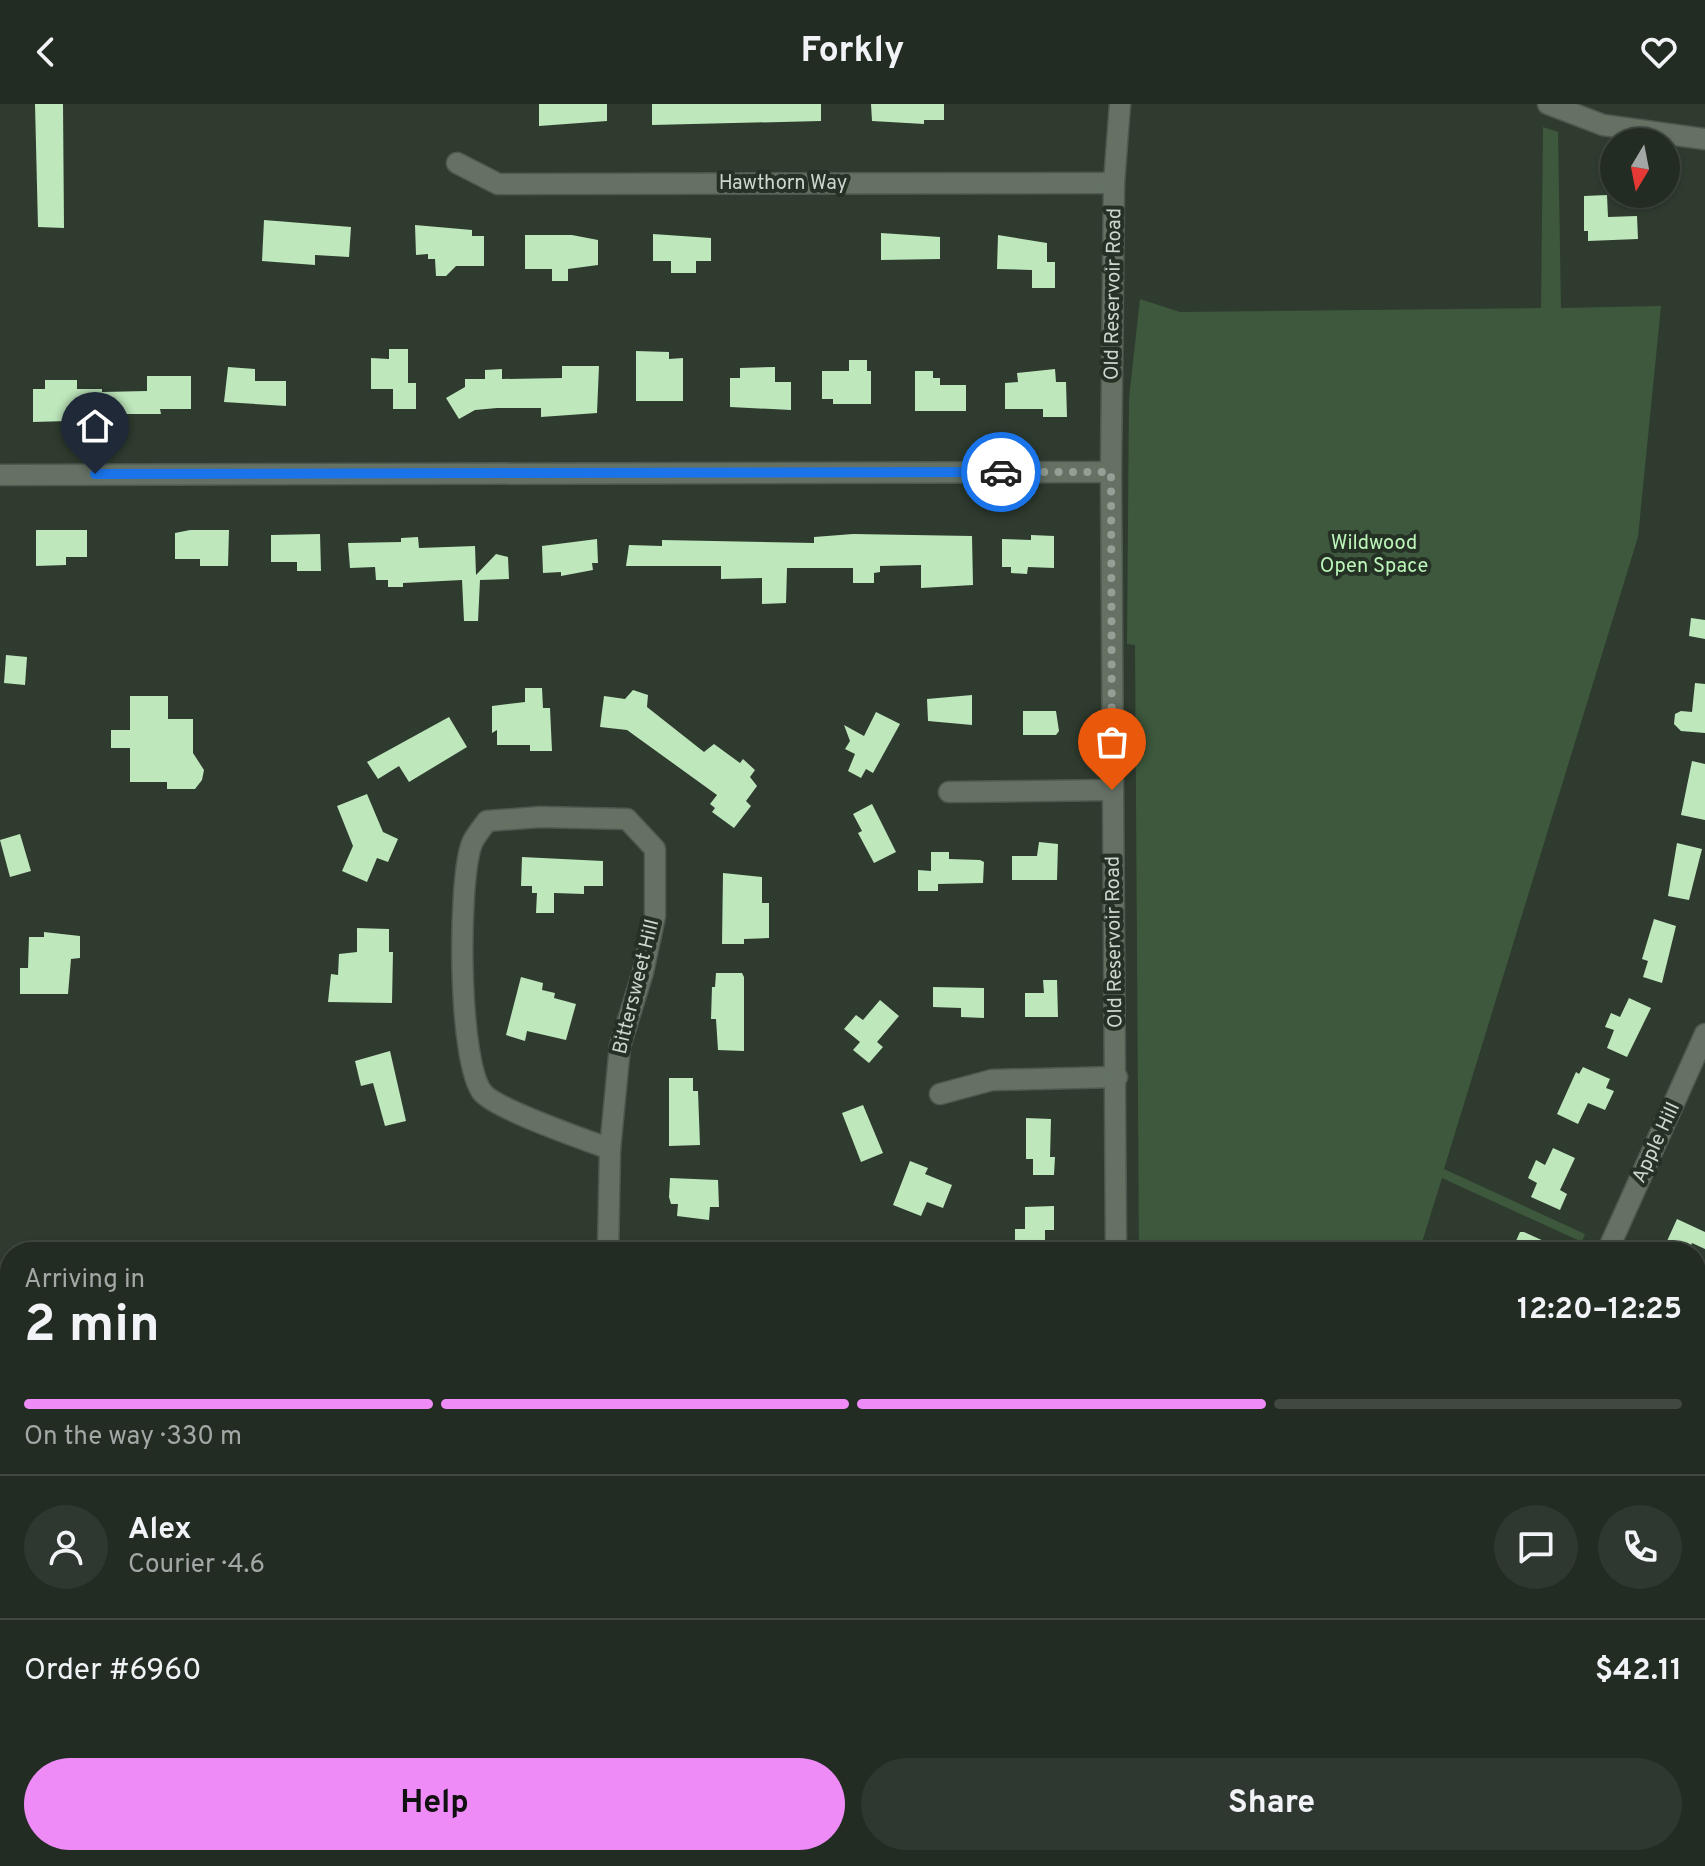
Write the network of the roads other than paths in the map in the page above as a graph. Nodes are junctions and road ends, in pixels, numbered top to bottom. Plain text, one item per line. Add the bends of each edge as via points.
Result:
1 (1120, 104) edge
2 (1548, 104) edge
3 (1705, 139) edge
4 (457, 163) dead end
5 (1114, 183) junction
6 (1111, 472) junction
7 (0, 475) edge
8 (1112, 790) junction
9 (949, 792) dead end
10 (1705, 1034) edge
11 (1117, 1077) junction
12 (940, 1094) dead end
13 (610, 1149) junction
14 (608, 1242) edge
15 (1116, 1242) edge
16 (1611, 1242) edge

1 - 5 street, Old Reservoir Road
2 - 3 street via 1603,125
4 - 5 street, Hawthorn Way via 498,184
5 - 6 street, Old Reservoir Road
6 - 7 street
6 - 8 street, Old Reservoir Road
8 - 9 street
8 - 11 street, Old Reservoir Road
10 - 16 street, Apple Hill
11 - 12 street via 992,1080
11 - 15 street, Old Reservoir Road
13 - 13 street, Bittersweet Hill via 620,1046 655,916 655,849 627,819 487,821 471,845 460,956 472,1071 484,1095
13 - 14 street, Bittersweet Hill

